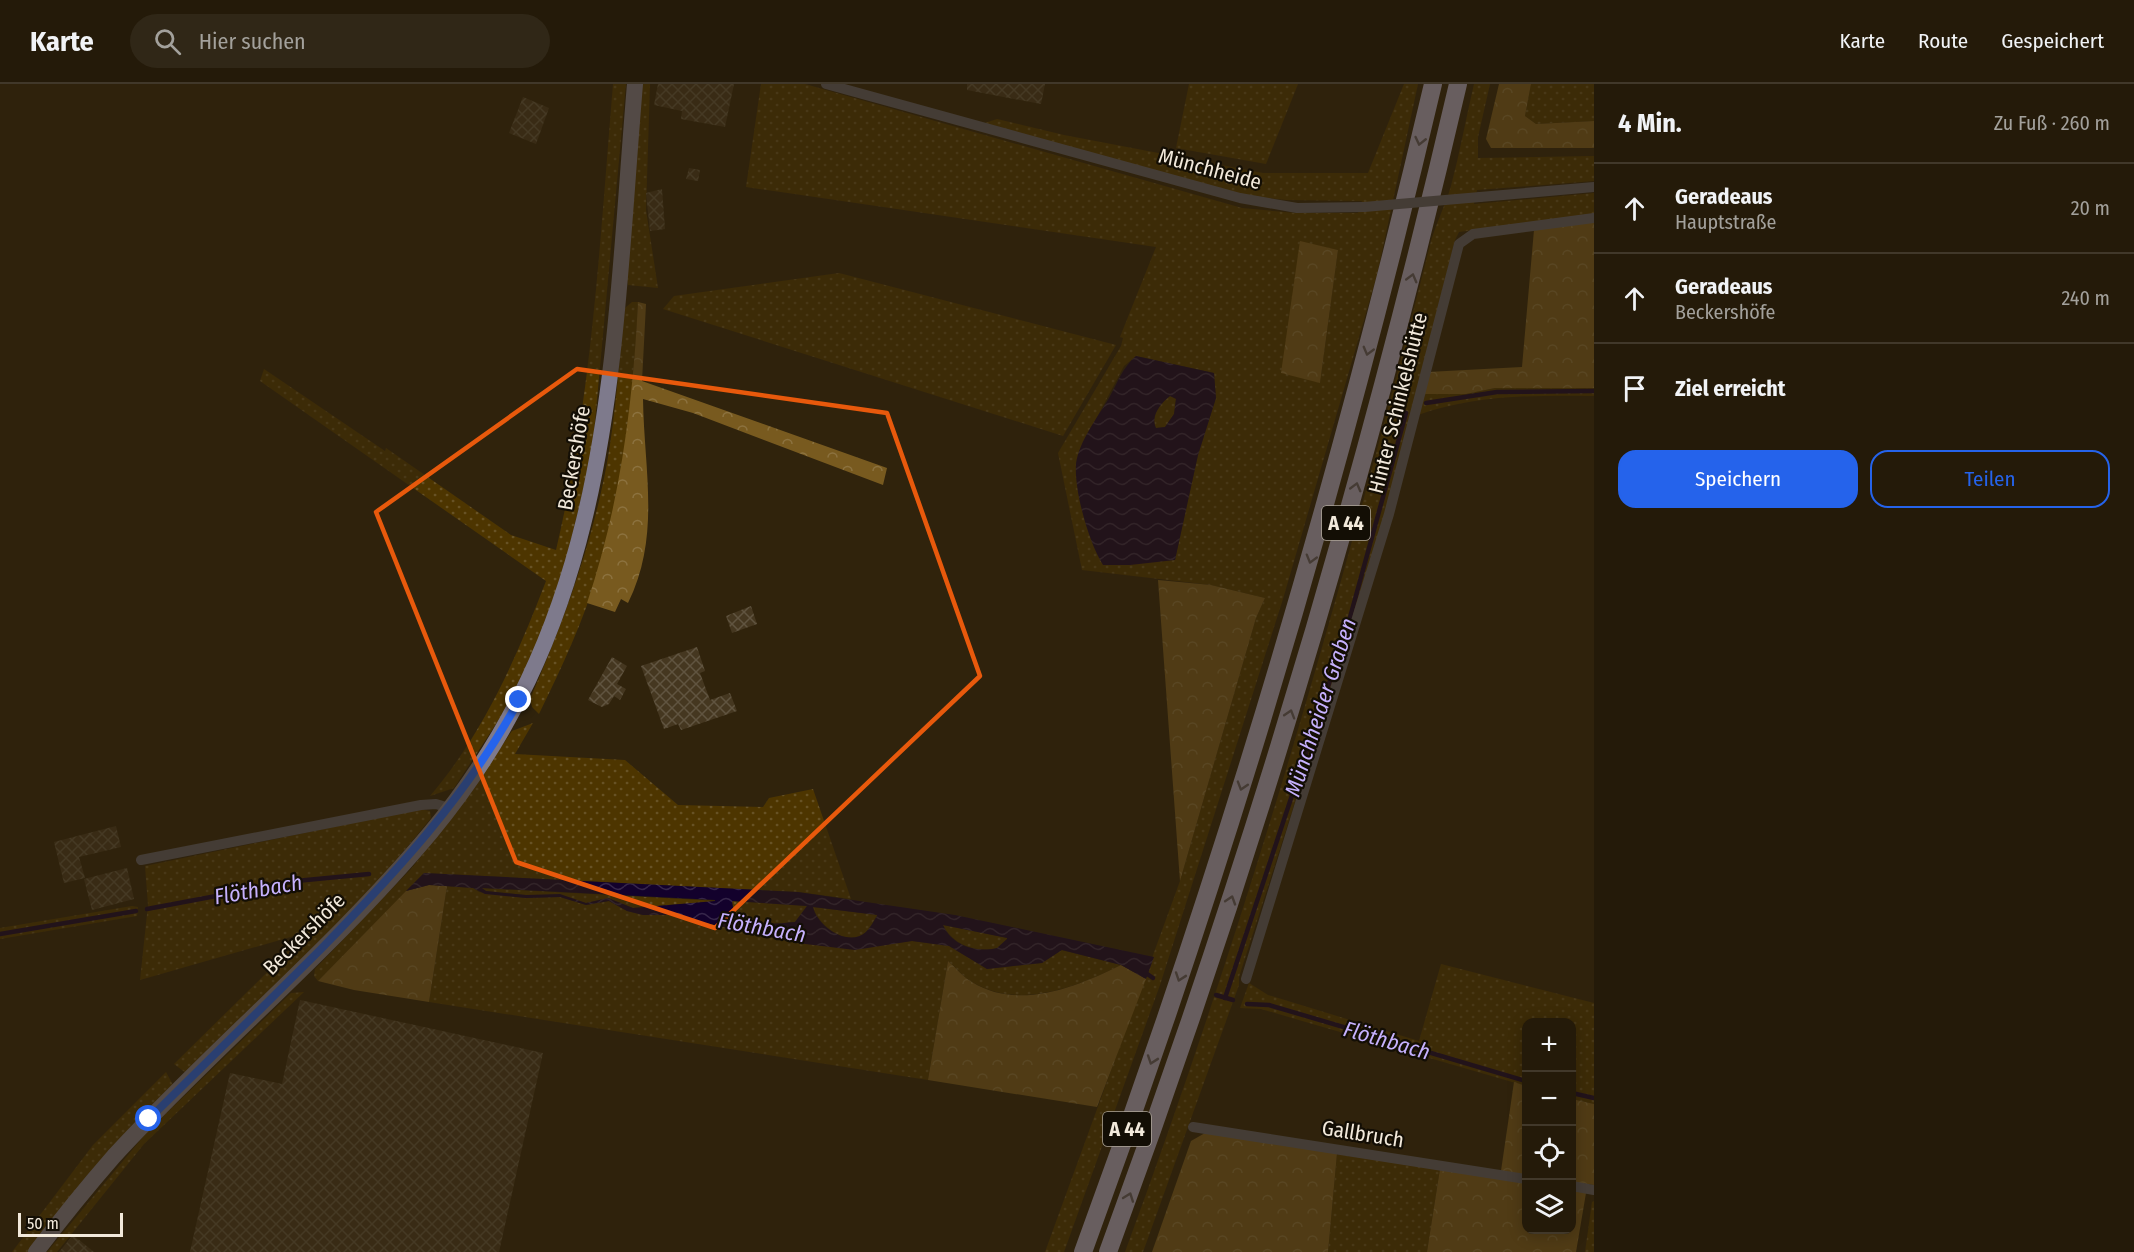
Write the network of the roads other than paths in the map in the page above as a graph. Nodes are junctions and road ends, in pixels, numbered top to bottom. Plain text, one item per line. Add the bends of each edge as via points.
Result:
1 (635, 84) edge
2 (826, 84) edge
3 (1433, 84) edge
4 (1458, 84) edge
5 (1594, 187) edge
6 (1594, 218) edge
7 (449, 808) junction
8 (141, 860) dead end
9 (1246, 979) dead end
10 (1193, 1127) dead end
11 (1522, 1178) edge
12 (1576, 1187) edge
13 (1594, 1190) edge
14 (36, 1252) edge
15 (1083, 1252) edge
16 (1108, 1252) edge

1 - 7 street, Beckershöfe via 609,379 586,521 562,602 532,675 500,734
2 - 5 street, Münchheide, bridge via 1240,198 1297,208 1364,207
3 -> 15 highway, A 44 via 1391,262 1279,667 1171,1005
16 -> 4 highway, A 44 via 1213,956 1336,556 1418,253
6 - 9 street, Hinter Schinkelshütte via 1473,234 1459,244 1389,514
7 - 8 street via 436,804 415,806
7 - 14 street, Beckershöfe via 385,884 107,1164
10 - 11 street, Gallbruch
12 - 13 street

